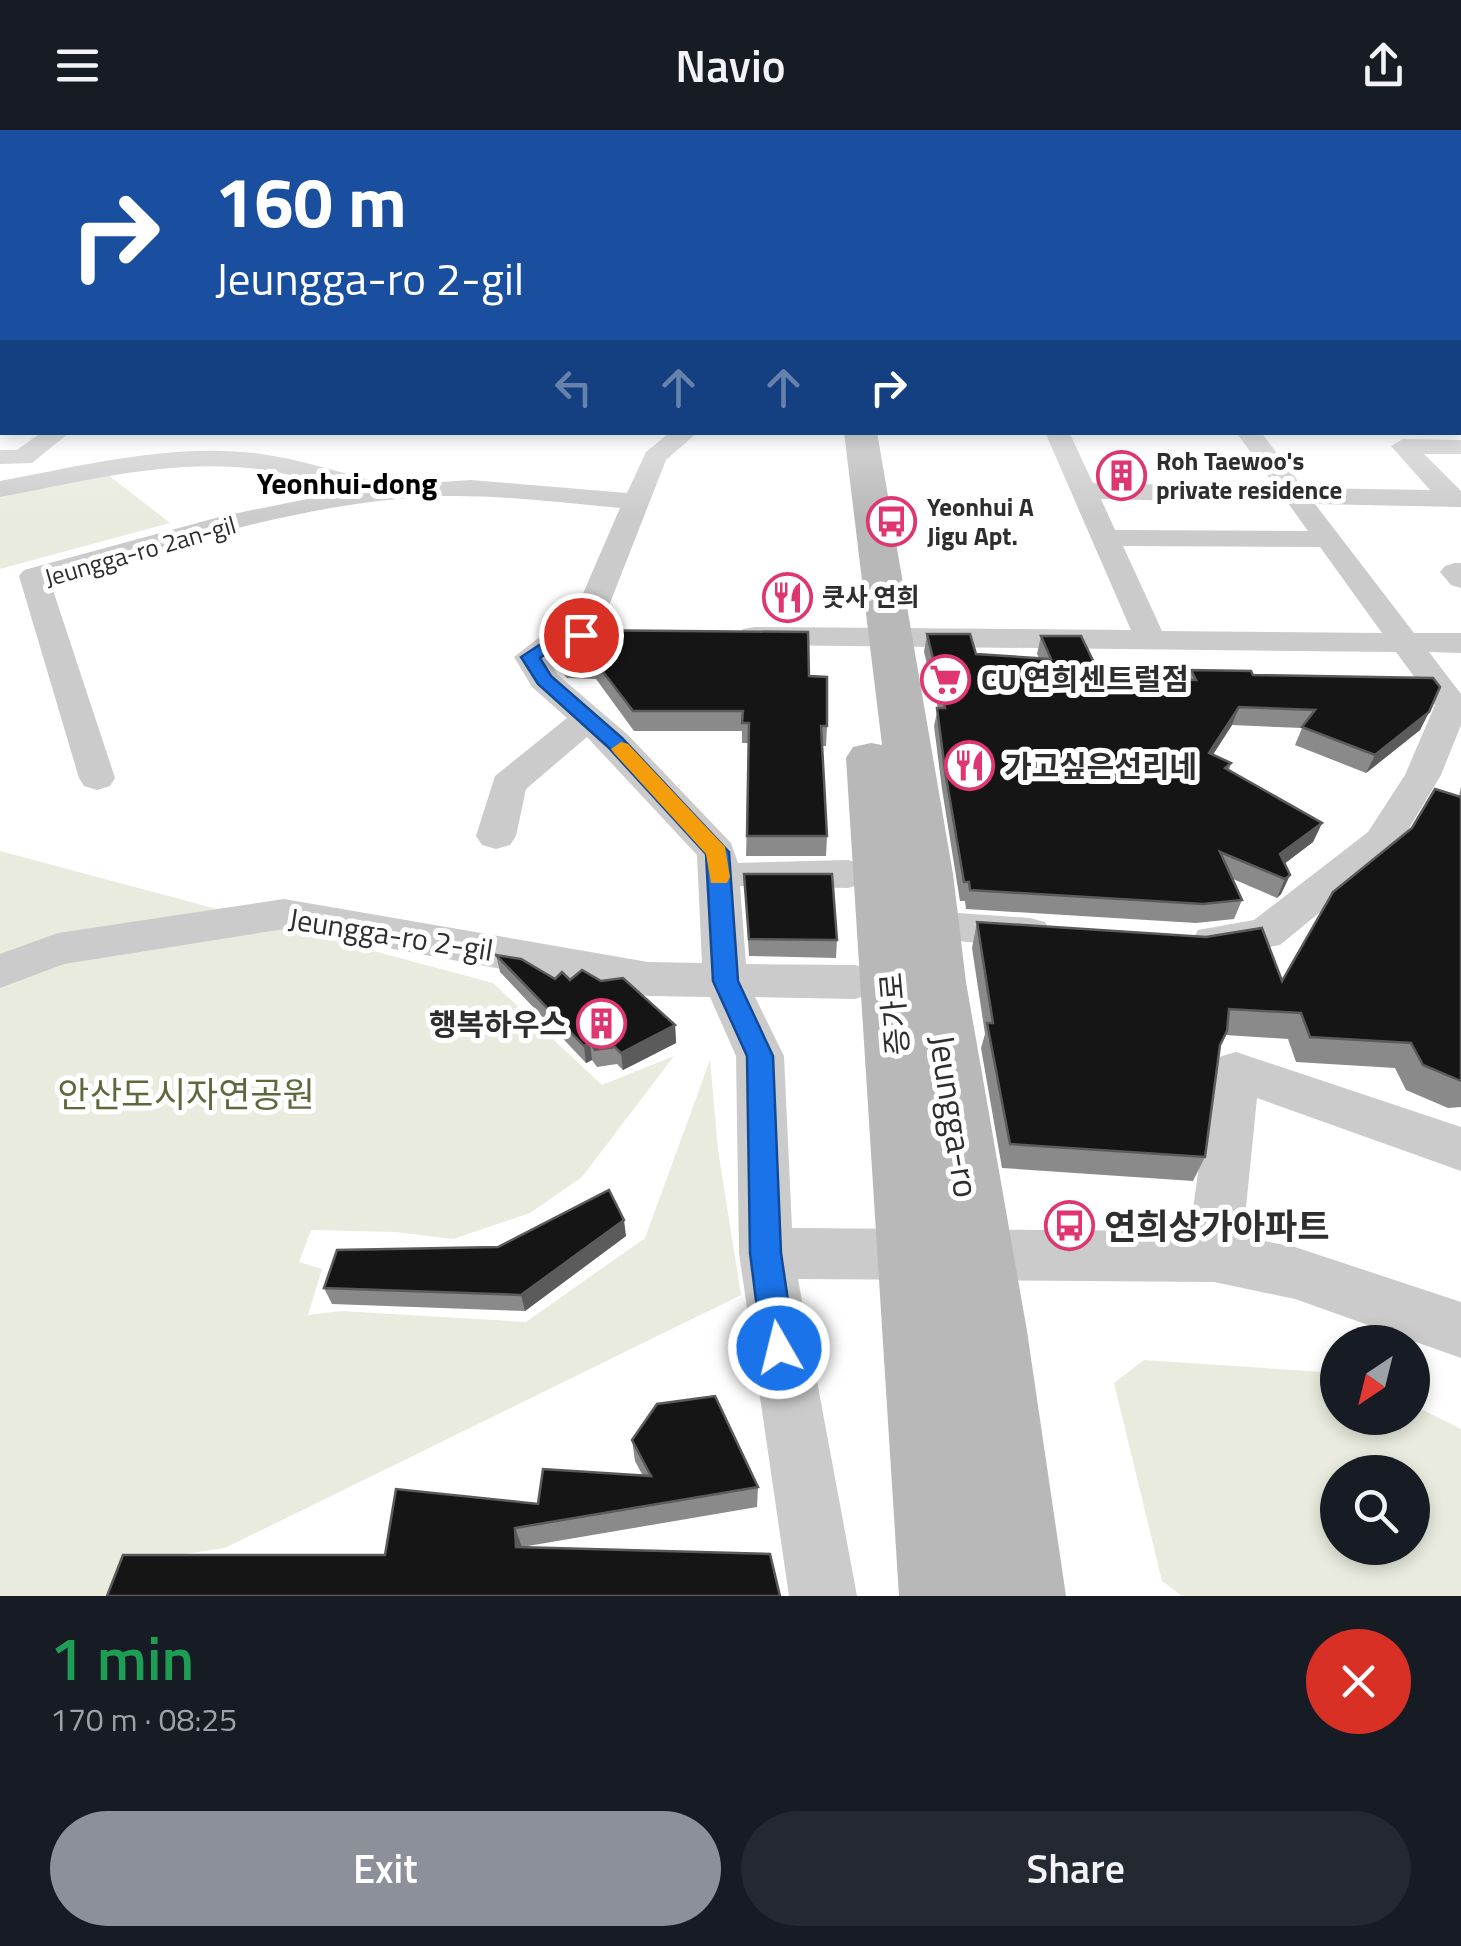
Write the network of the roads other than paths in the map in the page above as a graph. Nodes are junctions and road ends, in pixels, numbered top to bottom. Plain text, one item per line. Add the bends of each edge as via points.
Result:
1 (54, 435) edge
2 (682, 435) edge
3 (837, 435) edge
4 (860, 435) edge
5 (1058, 435) edge
6 (1250, 435) edge
7 (1461, 447) edge
8 (0, 456) edge
9 (0, 489) edge
10 (1084, 491) junction
11 (389, 492) junction
12 (1294, 493) junction
13 (1457, 499) edge
14 (637, 502) junction
15 (1104, 538) junction
16 (1328, 539) junction
17 (154, 542) junction
18 (0, 572) edge
19 (581, 635) junction
20 (641, 636) edge
21 (720, 636) edge
22 (876, 636) junction
23 (1150, 638) junction
24 (1406, 642) junction
25 (1461, 644) edge
26 (588, 718) junction
27 (97, 778) dead end
28 (496, 836) dead end
29 (718, 874) junction
30 (848, 874) dead end
31 (932, 926) junction
32 (1064, 935) edge
33 (1177, 942) edge
34 (0, 971) edge
35 (726, 981) junction
36 (854, 982) dead end
37 (1461, 1149) edge
38 (789, 1252) junction
39 (1214, 1257) junction
40 (1461, 1330) edge
41 (824, 1596) edge
42 (945, 1596) edge
43 (1020, 1596) edge

1 - 8 street via 22,458
2 - 14 street via 656,457
3 - 22 main road, 증가로
4 - 22 main road, Jeungga-ro
5 - 10 street
6 - 12 street
7 - 13 street via 1403,446
9 - 11 street, Jeungga-ro 2an-gil via 99,471 247,460
10 - 12 street
10 - 15 street
11 - 14 street, Jeungga-ro 2an-gil via 482,488
11 - 17 street, Jeungga-ro 2an-gil
12 - 13 street
12 - 16 street
14 - 19 street
15 - 16 street
15 - 23 street
16 - 24 street
17 - 18 street via 161,527
17 - 27 street, Jeungga-ro 2an-gil via 34,576
19 - 20 street
19 - 26 street via 562,635 530,657 544,680
21 - 22 street
22 - 23 street
22 - 31 main road, Jeungga-ro
22 - 42 main road, 증가로
23 - 24 street
24 - 25 street
24 - 33 street via 1452,705 1423,775 1382,841 1265,934
26 - 28 street via 508,784
26 - 29 street via 717,852
29 - 30 street
29 - 35 street
31 - 32 street
31 - 43 main road, Jeungga-ro
34 - 35 street, Jeungga-ro 2-gil via 58,949 284,914 648,979
35 - 36 street, Jeungga-ro 2-gil
35 - 38 street via 760,1056
37 - 39 street via 1236,1071
38 - 39 street
38 - 41 street
39 - 40 street via 1295,1274

